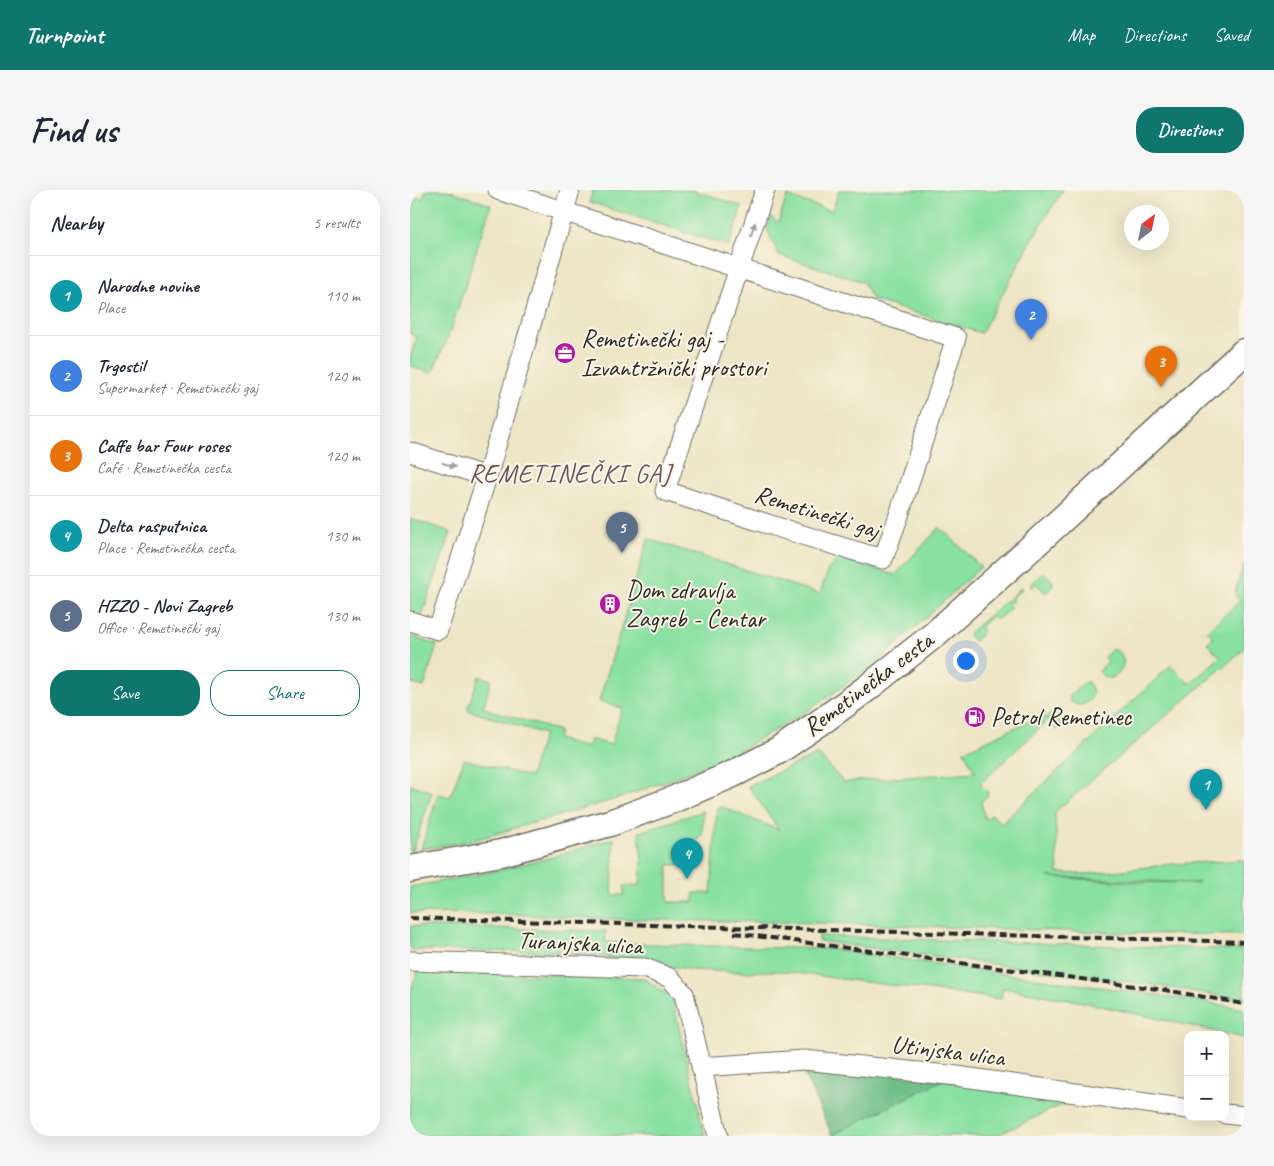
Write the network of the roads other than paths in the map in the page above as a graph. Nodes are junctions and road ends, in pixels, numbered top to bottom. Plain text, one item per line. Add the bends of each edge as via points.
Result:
1 (498, 190) edge
2 (570, 190) edge
3 (765, 190) edge
4 (563, 211) junction
5 (740, 269) junction
6 (1244, 352) edge
7 (410, 452) edge
8 (488, 477) junction
9 (410, 621) edge
10 (410, 869) edge
11 (410, 961) edge
12 (702, 1068) junction
13 (1184, 1108) edge
14 (1229, 1114) edge
15 (1244, 1116) edge
16 (718, 1136) edge

1 - 4 street, Remetinečki gaj
2 - 4 street
5 -> 3 street, Remetinečki gaj
4 - 5 street, Remetinečki gaj
4 - 8 street
5 - 5 street, Remetinečki gaj via 956,338 883,559 665,491
6 - 10 main road, Remetinečka cesta via 935,634 826,719 778,751 733,774 610,823 501,853
7 -> 8 street
8 - 9 street via 438,630
11 - 12 street, Turanjska ulica via 646,968 670,978 684,994
12 - 13 street, Utinjska ulica via 804,1060 957,1076
12 - 16 street, Turanjska ulica
14 - 15 street

